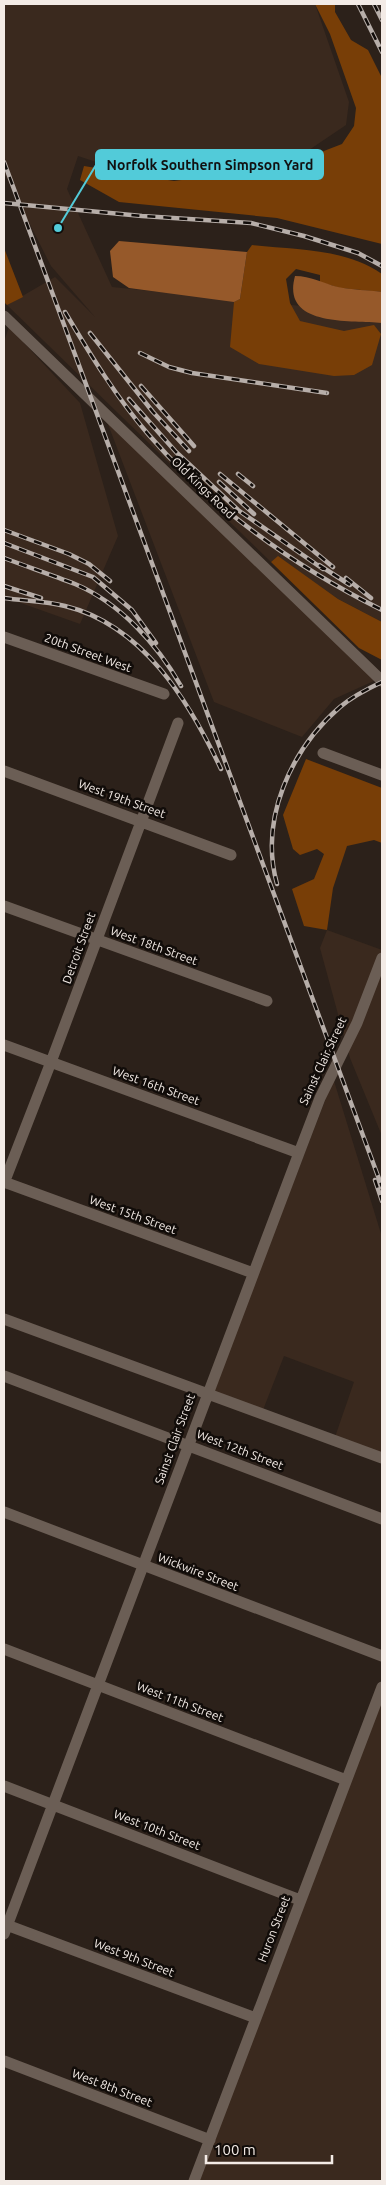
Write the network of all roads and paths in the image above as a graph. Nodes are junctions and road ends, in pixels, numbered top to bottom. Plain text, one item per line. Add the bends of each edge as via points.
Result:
1 (4, 316) edge
2 (4, 637) edge
3 (382, 680) edge
4 (164, 694) dead end
5 (178, 724) dead end
6 (323, 753) dead end
7 (4, 771) edge
8 (382, 775) edge
9 (142, 821) junction
10 (231, 854) dead end
11 (4, 906) edge
12 (96, 940) junction
13 (382, 958) edge
14 (266, 1001) dead end
15 (4, 1044) edge
16 (51, 1062) junction
17 (298, 1154) junction
18 (4, 1182) edge
19 (253, 1273) junction
20 (4, 1319) edge
21 (4, 1376) edge
22 (207, 1393) junction
23 (188, 1445) junction
24 (382, 1458) edge
25 (4, 1512) edge
26 (382, 1518) edge
27 (143, 1566) junction
28 (4, 1649) edge
29 (382, 1656) edge
30 (98, 1685) junction
31 (382, 1686) edge
32 (346, 1780) junction
33 (4, 1786) edge
34 (53, 1805) junction
35 (300, 1900) junction
36 (5, 1927) edge
37 (256, 2018) junction
38 (4, 2061) edge
39 (210, 2140) junction
40 (194, 2181) edge

1 - 3 street, Old Kings Road
2 - 4 street, 20th Street West
5 - 9 street, Detroit Street
6 - 8 street
7 - 9 street, West 19th Street
9 - 10 street, West 19th Street
9 - 12 street, Detroit Street
11 - 12 street, West 18th Street
12 - 14 street, West 18th Street
12 - 16 street, Detroit Street
13 - 17 street, Sainst Clair Street via 357,1023
15 - 16 street, West 16th Street
16 - 17 street, West 16th Street
16 - 18 street, Detroit Street
17 - 19 street, Sainst Clair Street
18 - 19 street, West 15th Street
19 - 22 street, Sainst Clair Street
20 - 22 street
21 - 23 street, West 12th Street
22 - 23 street, Sainst Clair Street
22 - 24 street
23 - 26 street, West 12th Street
23 - 27 street, Sainst Clair Street
25 - 27 street, Wickwire Street
27 - 29 street, Wickwire Street
27 - 30 street, Sainst Clair Street
28 - 30 street, West 11th Street
30 - 32 street, West 11th Street
30 - 34 street, Sainst Clair Street
31 - 32 street, Huron Street
32 - 35 street, Huron Street
33 - 34 street, West 10th Street
34 - 35 street, West 10th Street
34 - 36 street, Sainst Clair Street
35 - 37 street, Huron Street
36 - 37 street, West 9th Street
37 - 39 street, Huron Street
38 - 39 street, West 8th Street
39 - 40 street, Huron Street

